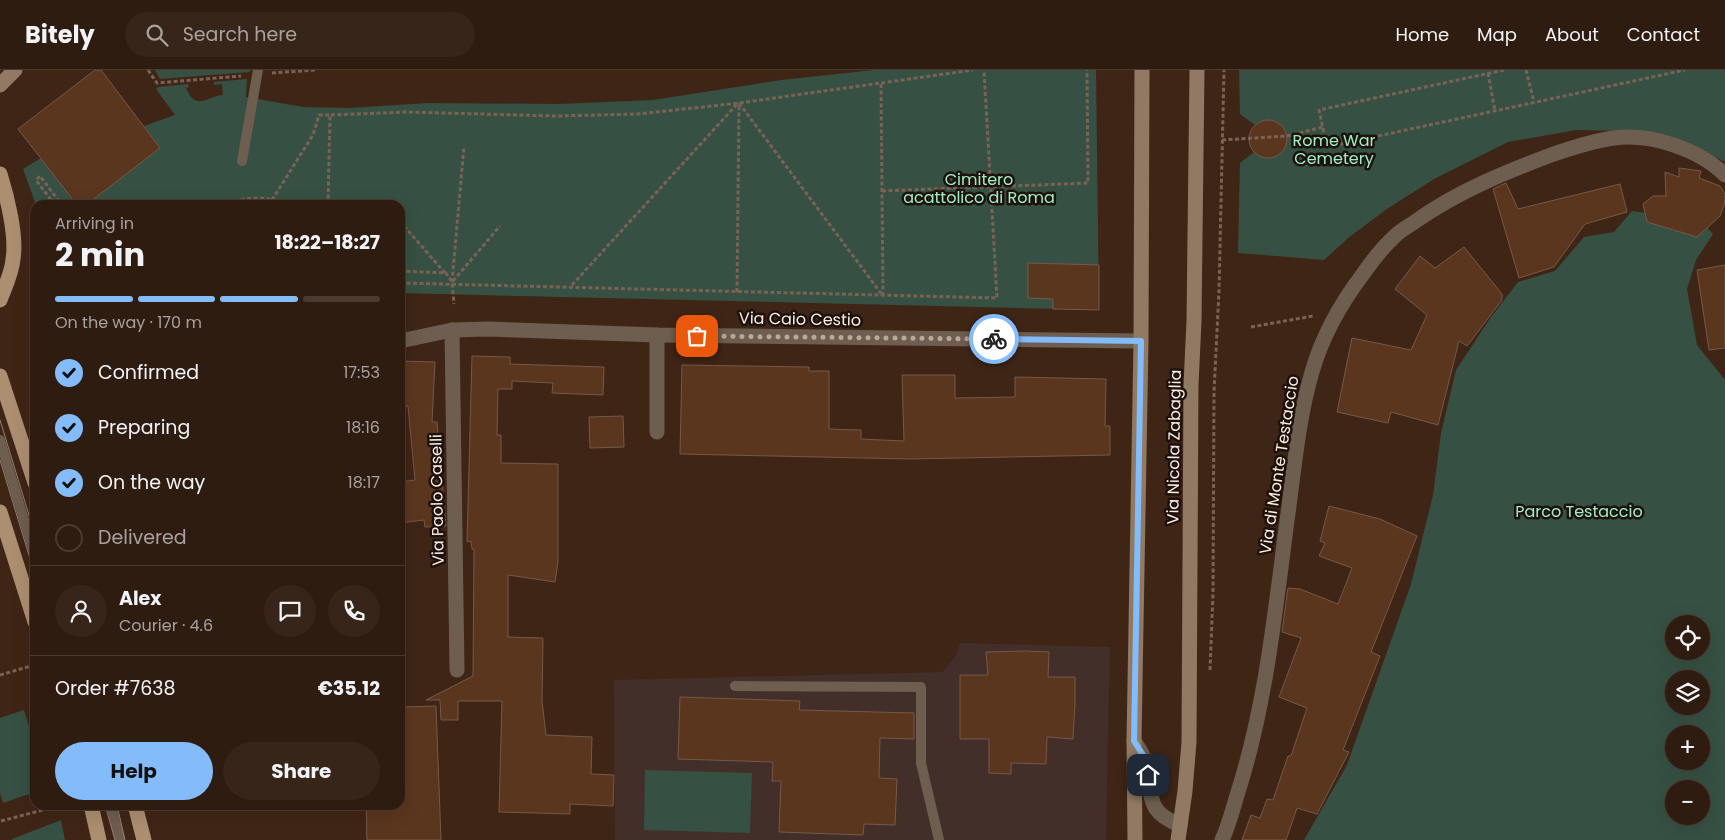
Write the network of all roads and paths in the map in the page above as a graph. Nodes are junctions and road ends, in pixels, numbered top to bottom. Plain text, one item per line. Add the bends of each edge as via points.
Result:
1 (15, 70) edge
2 (148, 70) edge
3 (316, 70) edge
4 (973, 70) edge
5 (984, 70) edge
6 (1087, 70) edge
7 (1142, 70) edge
8 (1197, 70) edge
9 (1224, 70) edge
10 (1504, 70) edge
11 (1526, 70) edge
12 (1685, 70) edge
13 (258, 72) edge
14 (1488, 73) junction
15 (881, 83) junction
16 (0, 85) edge
17 (1534, 102) junction
18 (739, 103) junction
19 (1495, 111) junction
20 (330, 115) junction
21 (1323, 127) junction
22 (1222, 140) junction
23 (464, 146) dead end
24 (242, 161) dead end
25 (0, 174) edge
26 (1725, 175) edge
27 (991, 187) junction
28 (882, 191) junction
29 (51, 200) edge
30 (58, 200) edge
31 (240, 200) edge
32 (272, 200) joint
33 (328, 200) edge
34 (500, 226) dead end
35 (405, 227) edge
36 (405, 271) edge
37 (446, 273) junction
38 (405, 283) edge
39 (452, 283) junction
40 (572, 285) dead end
41 (737, 292) junction
42 (1, 296) edge
43 (883, 296) junction
44 (454, 304) dead end
45 (1339, 312) junction
46 (1251, 328) dead end
47 (452, 330) junction
48 (657, 335) junction
49 (405, 340) edge
50 (1141, 341) junction
51 (0, 376) edge
52 (657, 432) dead end
53 (0, 440) edge
54 (30, 452) edge
55 (0, 512) edge
56 (30, 539) edge
57 (30, 606) edge
58 (30, 666) dead end
59 (457, 670) dead end
60 (1210, 672) dead end
61 (0, 675) edge
62 (735, 686) dead end
63 (1134, 741) junction
64 (43, 810) edge
65 (92, 810) edge
66 (112, 810) edge
67 (136, 810) edge
68 (1, 821) dead end
69 (1180, 825) junction
70 (99, 840) edge
71 (120, 840) edge
72 (144, 840) edge
73 (939, 840) edge
74 (1135, 840) edge
75 (1178, 840) edge
76 (1222, 840) edge

1 - 16 street
2 - 13 path via 157,83
3 - 13 path
4 - 15 path
5 - 27 path
6 - 27 path via 1088,183
7 - 50 street
8 - 69 street, Via Nicola Zabaglia via 1189,742
9 - 22 path
10 - 14 path
11 - 17 path
12 - 17 path
13 - 24 lane
14 - 19 path
14 - 21 path via 1319,110
15 - 18 path
15 - 28 path
17 - 19 path
18 - 20 path via 638,114 555,116 406,112
18 - 40 path
18 - 41 path
18 - 43 path
19 - 21 path via 1327,147
20 - 32 path via 319,115 313,135
20 - 33 path
21 - 22 path via 1287,136
22 - 60 path
23 - 39 path
25 - 42 main road via 14,248 12,266
26 - 45 street, Via di Monte Testaccio via 1695,153 1651,140 1615,138 1561,152 1466,191 1395,236 1373,260
27 - 28 path
27 - 43 path via 997,298
28 - 43 path
29 - 30 path via 36,180 40,176
31 - 32 path via 251,197
34 - 39 path
35 - 37 path
36 - 37 path
37 - 39 path
38 - 39 path
39 - 41 path
39 - 44 path
41 - 43 path
45 - 46 path
45 - 76 street, Via di Monte Testaccio via 1322,344 1309,384 1266,673 1244,772
47 - 48 street, Via Caio Cestio
47 - 49 street, Via Caio Cestio
47 - 59 street, Via Paolo Caselli
48 - 50 street, Via Caio Cestio
48 - 52 street
50 - 63 street
51 - 54 main road
53 - 56 lane
55 - 57 main road
58 - 61 path
62 - 73 lane via 921,687 921,763
63 - 69 street via 1146,763 1150,794 1156,810
63 - 74 street
64 - 68 path
65 - 70 main road
66 - 71 lane
67 - 72 main road
69 - 75 street, Via Nicola Zabaglia

